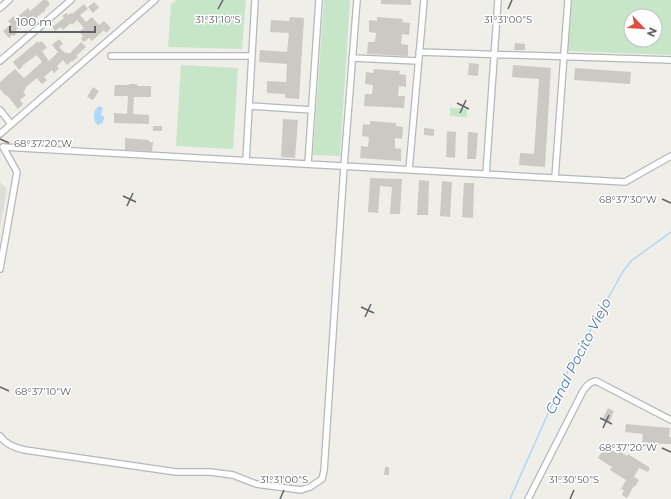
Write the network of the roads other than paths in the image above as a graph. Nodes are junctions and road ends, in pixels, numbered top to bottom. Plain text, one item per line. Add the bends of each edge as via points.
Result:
1 (9, 0) edge
2 (71, 0) edge
3 (155, 0) edge
4 (255, 0) edge
5 (319, 0) edge
6 (357, 0) edge
7 (424, 0) edge
8 (498, 0) edge
9 (568, 0) edge
10 (0, 8) edge
11 (419, 52) junction
12 (494, 54) junction
13 (111, 56) dead end
14 (252, 56) junction
15 (564, 56) junction
16 (352, 58) junction
17 (671, 60) edge
18 (0, 61) edge
19 (418, 61) junction
20 (249, 106) junction
21 (0, 110) edge
22 (312, 110) junction
23 (11, 124) junction
24 (0, 134) edge
25 (671, 156) edge
26 (246, 161) junction
27 (308, 164) junction
28 (344, 166) junction
29 (409, 170) junction
30 (486, 174) junction
31 (555, 178) junction
32 (0, 269) edge
33 (671, 420) edge
34 (0, 436) edge
35 (528, 499) edge

1 - 10 street
2 - 18 street
3 - 23 street
4 - 14 street
5 - 22 street
6 - 16 street
7 - 11 street
8 - 12 street
9 - 15 street
11 - 12 street
11 - 19 street
12 - 15 street
12 - 30 street
13 - 14 street
14 - 20 street
15 - 17 street
15 - 31 street
16 - 19 street
16 - 28 street
19 - 29 street
20 - 22 street
20 - 26 street
21 - 23 street
22 - 27 street
23 - 24 street
25 - 31 street via 625,182
26 - 27 street
26 - 32 street via 4,147 16,172
27 - 28 street
28 - 29 street
28 - 34 street via 322,479 301,490 256,484 233,475 176,472 25,450 15,448 3,441
29 - 30 street
30 - 31 street
33 - 35 street via 592,381 583,391

